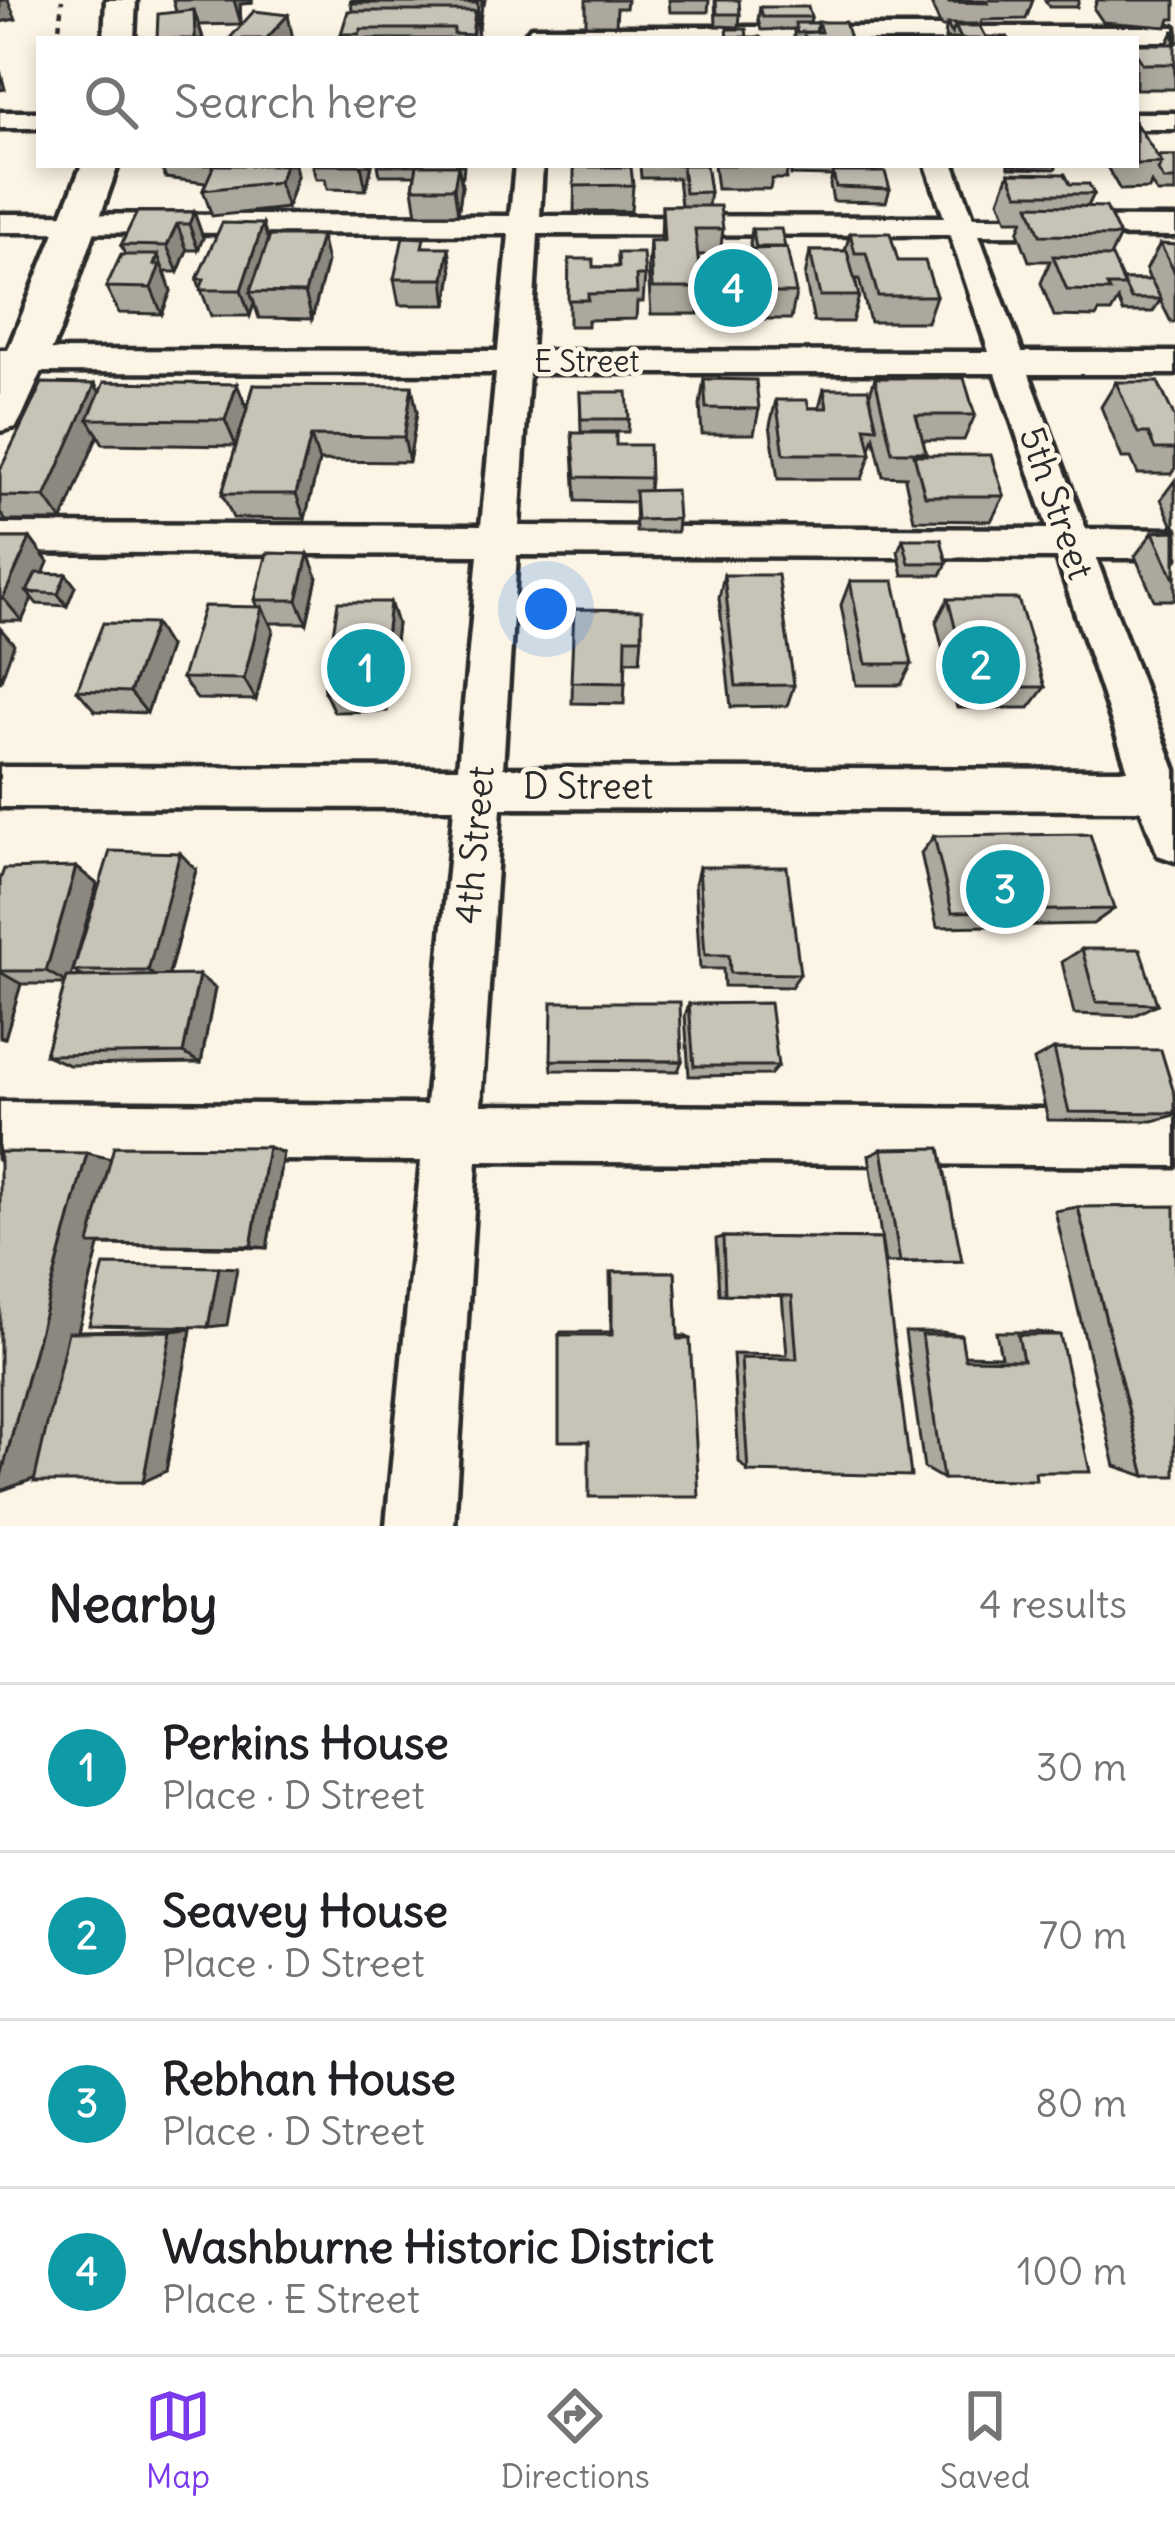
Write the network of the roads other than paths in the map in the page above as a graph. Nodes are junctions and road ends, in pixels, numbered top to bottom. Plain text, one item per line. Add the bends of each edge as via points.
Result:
1 (121, 0) edge
2 (542, 0) edge
3 (882, 0) edge
4 (1175, 34) edge
5 (539, 35) edge
6 (119, 36) edge
7 (894, 36) edge
8 (0, 120) edge
9 (36, 120) edge
10 (1139, 121) edge
11 (1175, 121) edge
12 (99, 168) edge
13 (529, 168) edge
14 (941, 168) edge
15 (0, 223) edge
16 (80, 224) junction
17 (525, 225) junction
18 (1175, 226) edge
19 (961, 227) junction
20 (13, 361) edge
21 (512, 362) junction
22 (1008, 362) junction
23 (1175, 363) edge
24 (0, 416) edge
25 (0, 538) edge
26 (500, 540) junction
27 (1071, 544) junction
28 (1175, 544) edge
29 (479, 785) junction
30 (0, 787) edge
31 (1166, 790) edge
32 (1175, 840) edge
33 (0, 1130) edge
34 (451, 1136) junction
35 (1175, 1138) edge
36 (420, 1526) edge

1 - 6 main road
2 - 5 street
3 - 7 street
4 - 7 street
5 - 7 street
8 - 9 street
10 - 11 street
12 - 16 main road
13 - 17 street, 4th Street
14 - 19 street, 5th Street
15 - 16 street
16 - 17 street
16 - 20 main road
17 - 19 street
17 - 21 street, 4th Street
18 - 19 street
19 - 22 street, 5th Street
20 - 21 street, E Street
20 - 24 main road
21 - 22 street, E Street
21 - 26 street, 4th Street
22 - 23 street, E Street
22 - 27 street, 5th Street
25 - 26 street
26 - 27 street
26 - 29 street, 4th Street
27 - 28 street
27 - 31 street, 5th Street
29 - 30 street, D Street
29 - 31 street, D Street
29 - 34 street, 4th Street
31 - 32 street, 5th Street
33 - 34 street
34 - 35 street
34 - 36 street, 4th Street

